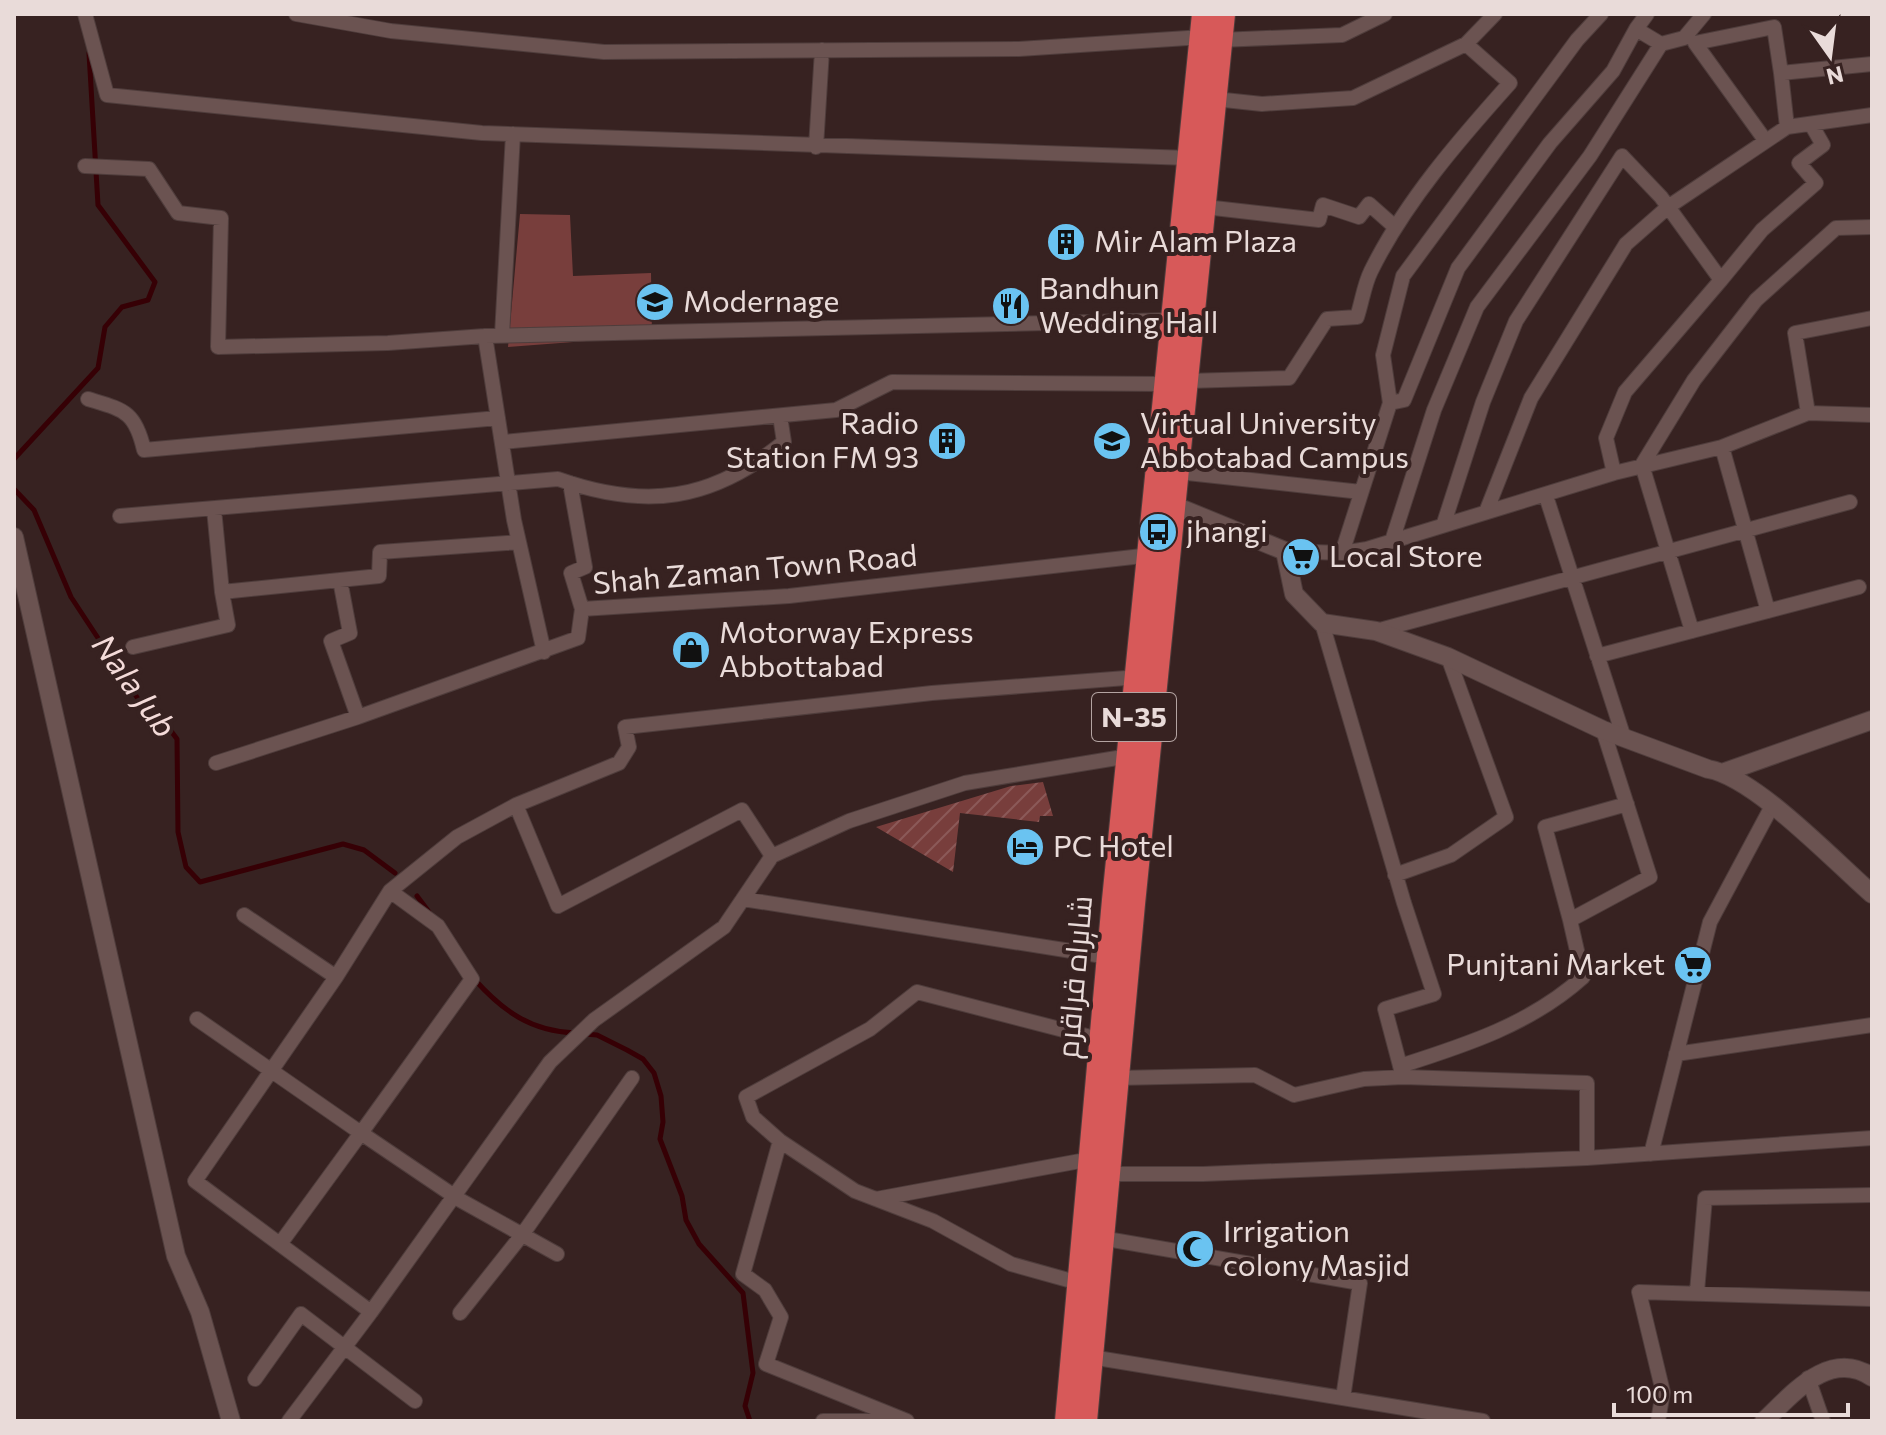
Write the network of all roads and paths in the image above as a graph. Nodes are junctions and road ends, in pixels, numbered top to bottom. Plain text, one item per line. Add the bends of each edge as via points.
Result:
1 (85, 14) edge
2 (296, 14) edge
3 (1223, 14) edge
4 (1385, 14) edge
5 (1495, 14) edge
6 (1601, 14) edge
7 (1647, 14) edge
8 (1704, 14) edge
9 (1636, 29) junction
10 (1209, 31) edge
11 (1466, 44) junction
12 (1661, 44) junction
13 (822, 50) junction
14 (1872, 64) edge
15 (1781, 73) junction
16 (1215, 99) junction
17 (1872, 115) edge
18 (1811, 124) junction
19 (1787, 127) junction
20 (513, 134) junction
21 (1765, 140) junction
22 (816, 147) junction
23 (1189, 158) junction
24 (85, 166) dead end
25 (1205, 207) junction
26 (1668, 207) junction
27 (1395, 227) junction
28 (1872, 227) edge
29 (1721, 280) junction
30 (1872, 318) edge
31 (1175, 320) junction
32 (502, 335) junction
33 (485, 336) junction
34 (1181, 354) junction
35 (1178, 382) junction
36 (88, 399) dead end
37 (1390, 403) junction
38 (1808, 413) junction
39 (1872, 415) edge
40 (780, 416) junction
41 (498, 418) junction
42 (502, 442) junction
43 (1722, 447) junction
44 (1642, 465) junction
45 (1178, 472) junction
46 (1614, 473) junction
47 (570, 483) junction
48 (509, 485) junction
49 (1361, 492) junction
50 (1546, 496) junction
51 (1850, 502) dead end
52 (1175, 506) junction
53 (214, 509) junction
54 (1486, 512) junction
55 (120, 516) dead end
56 (1444, 523) junction
57 (1746, 530) junction
58 (14, 537) edge
59 (1392, 541) junction
60 (519, 542) junction
61 (1285, 551) junction
62 (1667, 551) junction
63 (1342, 553) junction
64 (1151, 555) junction
65 (1572, 577) junction
66 (340, 580) junction
67 (1859, 587) dead end
68 (222, 592) junction
69 (582, 609) junction
70 (1768, 611) junction
71 (1322, 623) junction
72 (1376, 631) junction
73 (1692, 631) junction
74 (133, 647) dead end
75 (544, 652) junction
76 (1597, 656) junction
77 (1448, 657) junction
78 (1139, 677) junction
79 (358, 717) junction
80 (1872, 720) edge
81 (1603, 730) junction
82 (1624, 738) junction
83 (1129, 756) junction
84 (216, 763) dead end
85 (1725, 772) junction
86 (1627, 804) junction
87 (516, 805) junction
88 (1772, 806) junction
89 (772, 856) junction
90 (1395, 875) junction
91 (390, 891) junction
92 (1872, 893) edge
93 (743, 899) junction
94 (244, 915) dead end
95 (1570, 920) junction
96 (1109, 957) junction
97 (336, 977) junction
98 (197, 1019) dead end
99 (1872, 1025) edge
100 (1102, 1040) junction
101 (1676, 1054) junction
102 (270, 1072) junction
103 (1402, 1072) junction
104 (632, 1078) dead end
105 (1117, 1078) junction
106 (361, 1133) junction
107 (1872, 1138) edge
108 (780, 1141) junction
109 (1651, 1154) junction
110 (1587, 1158) junction
111 (1100, 1166) junction
112 (1872, 1195) edge
113 (454, 1196) junction
114 (876, 1199) junction
115 (522, 1235) junction
116 (1101, 1238) junction
117 (280, 1244) junction
118 (557, 1254) dead end
119 (1079, 1283) junction
120 (1697, 1292) junction
121 (1872, 1299) edge
122 (371, 1312) junction
123 (460, 1313) dead end
124 (345, 1347) junction
125 (1091, 1357) junction
126 (1871, 1373) edge
127 (1808, 1378) junction
128 (255, 1379) dead end
129 (1343, 1398) junction
130 (415, 1401) dead end
131 (231, 1421) edge
132 (289, 1421) edge
133 (831, 1421) edge
134 (880, 1421) edge
135 (907, 1421) edge
136 (1067, 1421) edge
137 (1085, 1421) edge
138 (1483, 1421) edge
139 (1658, 1421) edge
140 (1764, 1421) edge
141 (1823, 1421) edge

1 - 20 street via 107,95
2 - 13 street via 391,31 604,52
3 - 10 highway, شاہراہ قراقرم / N-35
4 - 10 street via 1342,35
5 - 11 street
6 - 37 street via 1403,276 1383,355
7 - 9 street
8 - 12 street via 1684,38
9 - 12 street
9 - 37 street via 1613,71 1550,143 1458,268 1404,400
10 - 13 street via 1019,49
10 - 16 highway, شاہراہ قراقرم / N-35
10 - 23 highway, شاہراہ قراقرم / N-35
11 - 16 street via 1353,98 1262,104
11 - 27 street via 1510,83
12 - 59 street via 1590,156 1477,307 1434,410
13 - 22 street
14 - 15 street
15 - 19 street
15 - 21 street via 1774,27 1695,43
16 - 25 highway, شاہراہ قراقرم / N-35
17 - 18 street
18 - 19 street
18 - 29 street via 1823,145 1799,163 1816,183 1762,230
19 - 21 street
20 - 22 street
20 - 32 street
21 - 26 street
22 - 23 street
23 - 31 highway, شاہراہ قراقرم / N-35
24 - 33 street via 149,169 178,213 221,218 218,347
25 - 27 street via 1319,220 1323,205 1359,217 1369,204
25 - 34 highway, شاہراہ قراقرم / N-35
26 - 29 street
26 - 54 street via 1626,244 1531,398
26 - 56 street via 1622,156 1516,321
27 - 35 street via 1369,274 1357,317 1327,319 1289,378
28 - 44 street via 1836,228 1756,300 1694,380
29 - 46 street via 1625,392 1606,438
30 - 38 street via 1795,333
31 - 32 street
31 - 34 highway, شاہراہ قراقرم / N-35
32 - 33 street
33 - 41 street
34 - 35 highway, شاہراہ قراقرم / N-35
35 - 40 street via 892,382 836,410
35 - 45 highway, شاہراہ قراقرم / N-35
35 - 64 highway, شاہراہ قراقرم / N-35
36 - 41 street via 124,410 138,425 144,450
37 - 49 street
38 - 39 street
38 - 43 street
40 - 42 street
40 - 47 street via 784,442 715,487 655,497 593,492
41 - 42 street
42 - 48 street
43 - 44 street
43 - 57 street
44 - 46 street
44 - 62 street
45 - 49 street
45 - 52 highway, شاہراہ قراقرم / N-35
46 - 50 street
47 - 48 street via 558,479
47 - 69 street via 585,567 571,573
48 - 53 street
48 - 60 street
49 - 63 street
50 - 54 street
50 - 65 street
51 - 57 street
52 - 61 street
52 - 105 highway, شاہراہ قراقرم / N-35
53 - 55 street
53 - 68 street
54 - 56 street
56 - 59 street
57 - 62 street
57 - 70 street
58 - 131 street via 176,1256 200,1312
59 - 63 street
60 - 66 street via 380,552 379,576
60 - 75 street
61 - 63 street
61 - 71 street via 1294,594
62 - 65 street
62 - 73 street
64 - 69 street, Shah Zaman Town Road via 789,596
64 - 78 highway, شاہراہ قراقرم / N-35
65 - 72 street
65 - 76 street
66 - 68 street
66 - 79 street via 350,633 331,641
67 - 70 street
68 - 74 street via 228,625
69 - 75 street, Shah Zaman Town Road via 578,638
70 - 73 street
71 - 72 street
71 - 90 street
72 - 77 street
73 - 76 street
75 - 79 street, Shah Zaman Town Road
76 - 82 street
77 - 81 street
77 - 90 street via 1506,817 1451,855
78 - 83 highway, شاہراہ قراقرم / N-35
78 - 87 street via 932,693 625,727 629,747 619,763
79 - 84 street, Shah Zaman Town Road
80 - 85 street
81 - 82 street
81 - 86 street
82 - 85 street
83 - 89 street via 965,783 849,821
83 - 96 highway, شاہراہ قراقرم / N-35
85 - 88 street
86 - 95 street via 1650,877
86 - 95 street via 1545,827
87 - 89 street via 558,906 742,810
87 - 91 street via 432,853
88 - 92 street
88 - 101 street via 1710,922
89 - 93 street
90 - 103 street via 1434,994 1385,1009
91 - 97 street
91 - 106 street via 438,926 472,979
93 - 96 street
93 - 113 street via 724,927 588,1025 550,1062
94 - 97 street
95 - 103 street via 1583,977 1558,999 1479,1041
96 - 100 highway, شاہراہ قراقرم / N-35
97 - 102 street
98 - 102 street
99 - 101 street
100 - 108 street via 917,992 870,1029 746,1097 753,1117
100 - 111 highway, شاہراہ قراقرم / N-35
101 - 109 street
102 - 106 street
102 - 117 street via 195,1181
103 - 105 street via 1294,1095 1255,1075
103 - 110 street via 1587,1083
104 - 115 street
105 - 111 highway, شاہراہ قراقرم / N-35
106 - 113 street
106 - 117 street
107 - 109 street
108 - 114 street via 855,1191
108 - 135 street via 743,1274 765,1290 781,1317 766,1364
109 - 110 street
110 - 111 street via 1203,1174
111 - 114 street
111 - 116 highway, شاہراہ قراقرم / N-35
111 - 119 highway, شاہراہ قراقرم / N-35
112 - 120 street via 1705,1198
113 - 115 street
113 - 122 street
114 - 119 street via 933,1221 1011,1264
115 - 118 street
115 - 123 street
116 - 125 highway, شاہراہ قراقرم / N-35
116 - 129 street via 1360,1283
117 - 122 street
119 - 136 highway, شاہراہ قراقرم / N-35
120 - 121 street
120 - 139 street via 1639,1292 1663,1392
122 - 124 street
124 - 128 street via 301,1314
124 - 130 street
124 - 132 street
125 - 129 street
125 - 137 highway, شاہراہ قراقرم / N-35
126 - 127 street via 1850,1368
127 - 140 street
127 - 141 street
129 - 138 street
133 - 134 street

